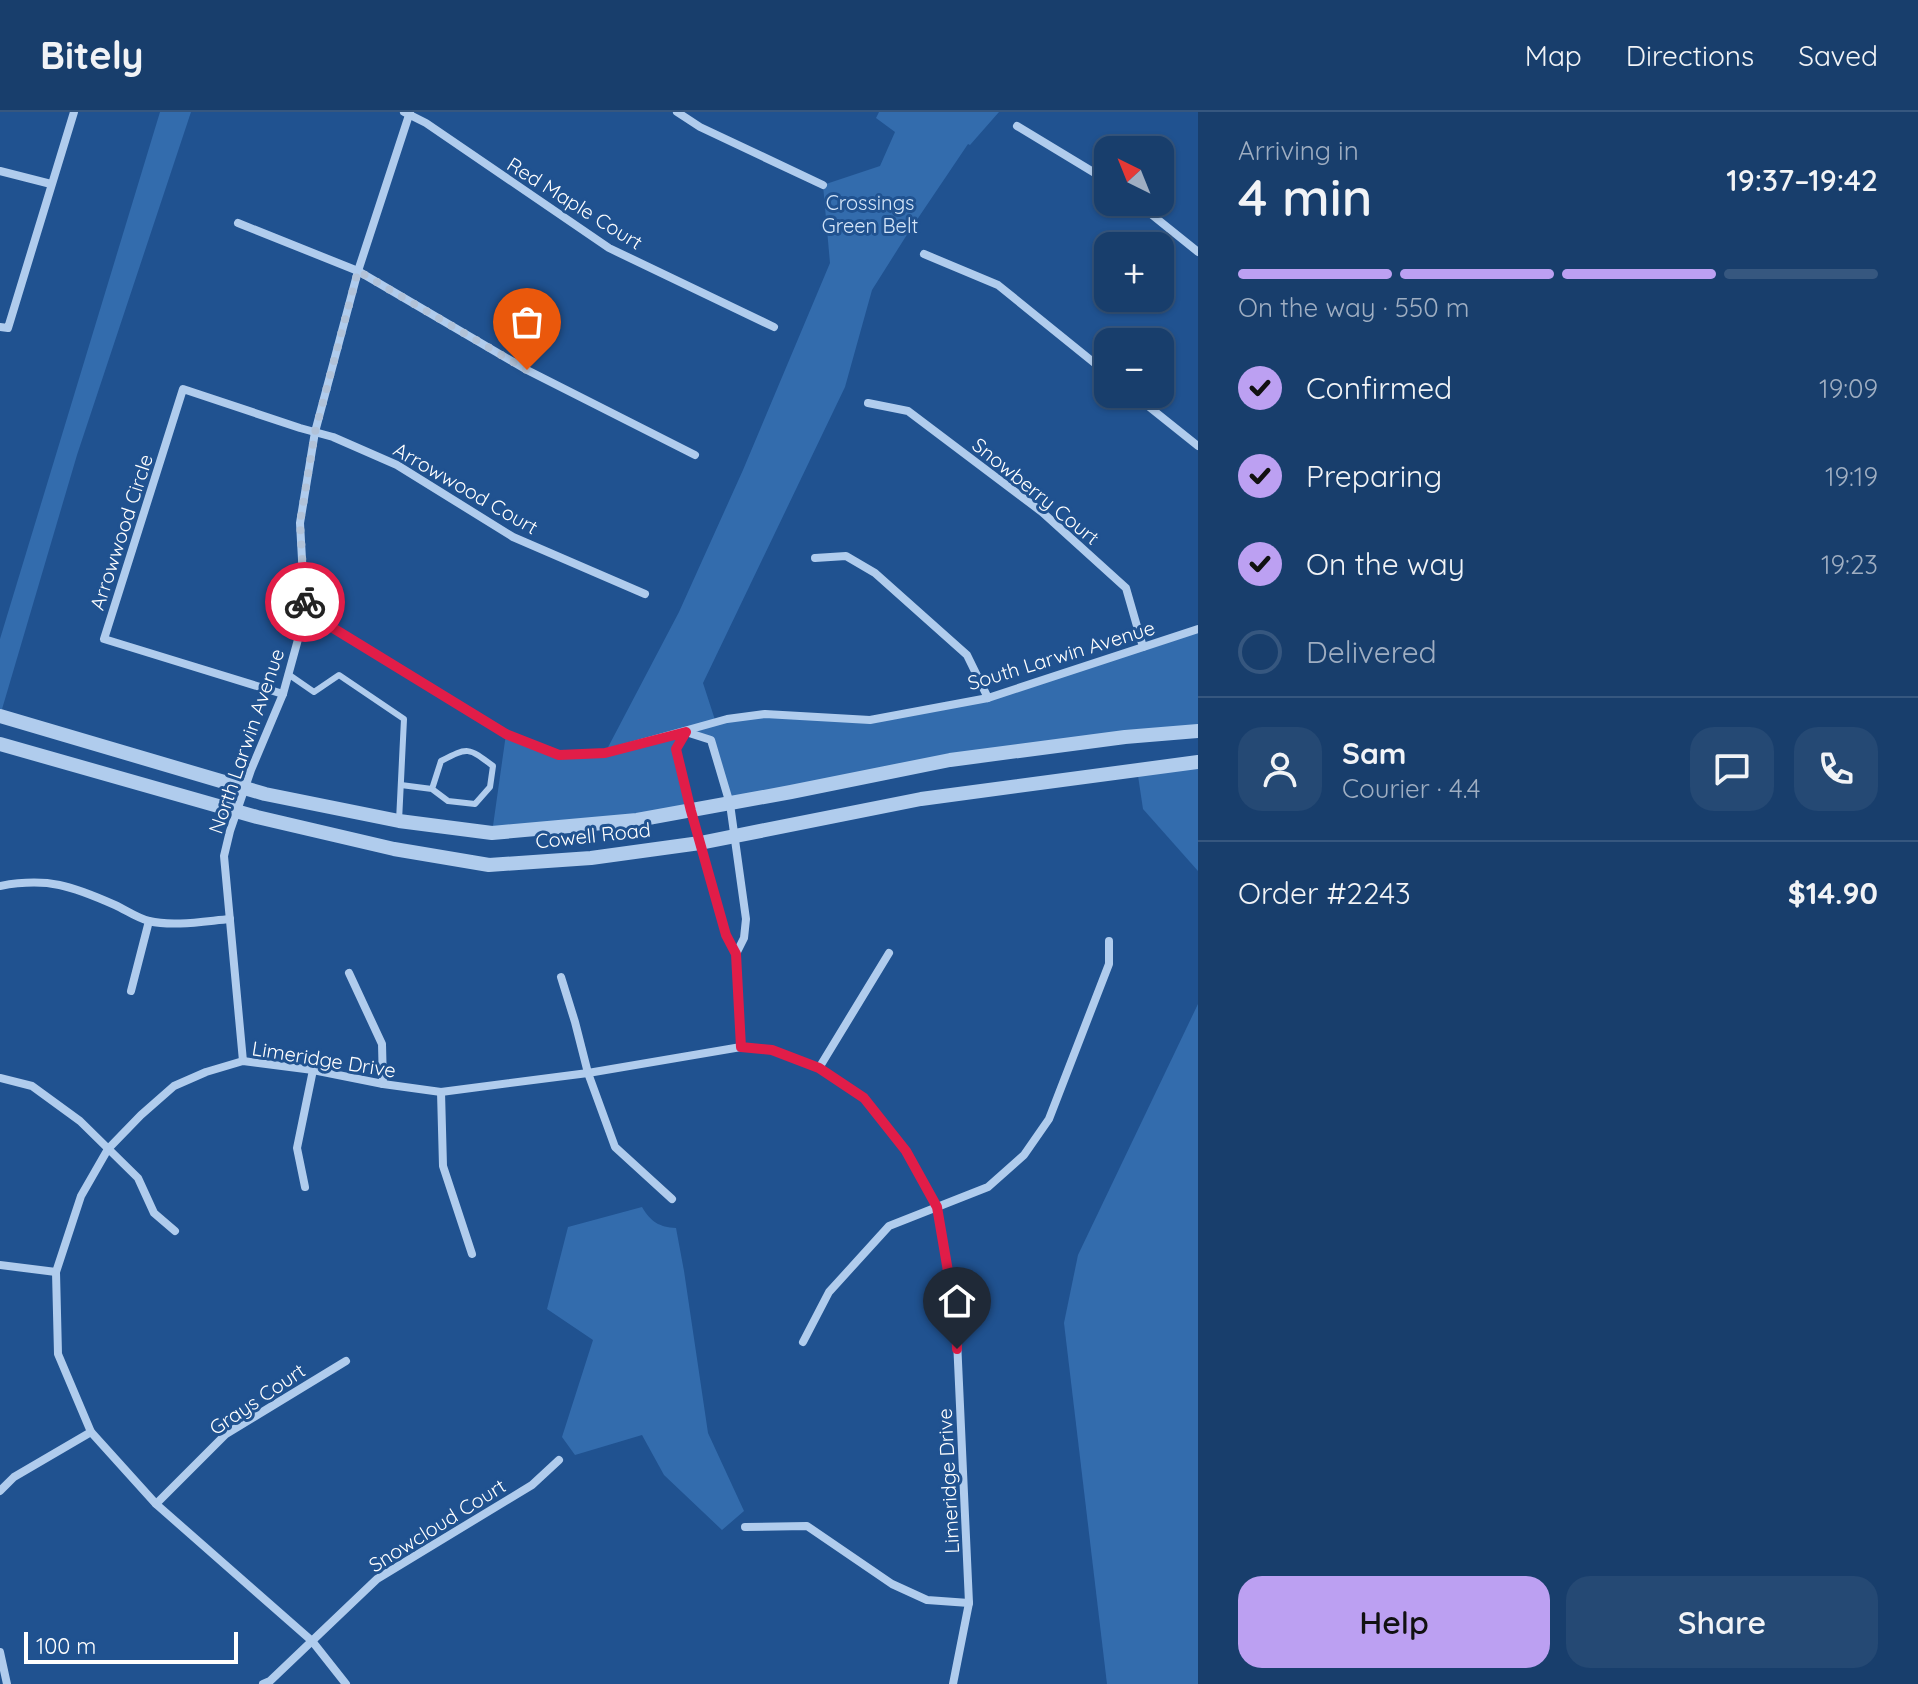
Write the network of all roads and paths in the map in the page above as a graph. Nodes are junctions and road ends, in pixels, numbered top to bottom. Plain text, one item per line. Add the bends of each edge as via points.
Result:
1 (74, 112) edge
2 (677, 112) edge
3 (408, 113) edge
4 (1017, 126) dead end
5 (0, 171) edge
6 (1094, 173) edge
7 (51, 184) junction
8 (823, 185) dead end
9 (1153, 216) edge
10 (238, 223) dead end
11 (1198, 252) edge
12 (924, 254) dead end
13 (358, 271) junction
14 (0, 327) edge
15 (774, 327) dead end
16 (1094, 363) edge
17 (868, 403) dead end
18 (1150, 408) edge
19 (315, 432) junction
20 (1198, 446) edge
21 (695, 455) dead end
22 (815, 558) dead end
23 (645, 594) dead end
24 (305, 614) junction
25 (1198, 629) edge
26 (1143, 647) junction
27 (288, 674) junction
28 (283, 694) junction
29 (988, 698) junction
30 (0, 716) edge
31 (1198, 731) edge
32 (686, 732) junction
33 (0, 744) edge
34 (1198, 762) edge
35 (401, 785) junction
36 (245, 789) junction
37 (432, 789) junction
38 (730, 804) junction
39 (691, 811) junction
40 (237, 812) junction
41 (399, 821) junction
42 (734, 836) junction
43 (700, 843) junction
44 (0, 886) edge
45 (230, 919) junction
46 (149, 921) junction
47 (1109, 941) dead end
48 (889, 953) dead end
49 (736, 954) junction
50 (349, 973) dead end
51 (561, 977) dead end
52 (131, 991) dead end
53 (741, 1047) junction
54 (243, 1061) junction
55 (819, 1068) junction
56 (313, 1070) junction
57 (588, 1073) junction
58 (0, 1078) edge
59 (383, 1084) junction
60 (441, 1092) junction
61 (108, 1149) junction
62 (305, 1187) dead end
63 (672, 1199) dead end
64 (937, 1207) junction
65 (175, 1231) dead end
66 (472, 1254) dead end
67 (0, 1265) edge
68 (56, 1272) junction
69 (803, 1342) dead end
70 (346, 1361) dead end
71 (91, 1432) junction
72 (559, 1460) dead end
73 (0, 1491) edge
74 (156, 1504) junction
75 (745, 1527) dead end
76 (969, 1603) junction
77 (312, 1641) junction
78 (0, 1652) edge
79 (7, 1684) edge
80 (263, 1684) edge
81 (346, 1684) edge
82 (953, 1684) edge

1 - 7 street
2 - 8 street
3 - 13 street, North Larwin Avenue
3 - 15 street, Red Maple Court via 609,248
4 - 6 street
5 - 7 street
7 - 14 street via 8,328
9 - 11 street
10 - 13 street
12 - 16 street via 998,285
13 - 19 street, North Larwin Avenue
13 - 21 street via 527,370
17 - 26 street, Snowberry Court via 908,411 1042,512 1126,588
18 - 20 street
19 - 23 street, Arrowwood Court via 397,465 513,537
19 - 24 street, North Larwin Avenue via 300,523
19 - 28 street, Arrowwood Circle via 183,389 104,639
22 - 29 street via 846,556 875,573 967,655
24 - 27 street, North Larwin Avenue
24 - 32 street, South Larwin Avenue via 506,734 559,755 605,753
25 - 26 street, South Larwin Avenue
26 - 29 street, South Larwin Avenue
27 - 28 street, North Larwin Avenue
27 - 35 lane via 314,692 339,675 404,719
28 - 36 street, North Larwin Avenue
29 - 32 street, South Larwin Avenue via 870,720 765,714
30 - 36 street, Cowell Road
31 - 38 street, Cowell Road via 950,760
32 - 38 street via 711,740
32 - 39 street via 676,749
33 - 40 street, Cowell Road
34 - 42 street, Cowell Road via 921,799
35 - 37 lane
35 - 41 lane
36 - 40 street, North Larwin Avenue
36 - 41 street, Cowell Road
37 - 37 lane via 441,761 463,750 493,766 490,787 475,804 448,801
38 - 39 street, Cowell Road
38 - 42 street
39 - 41 street, Cowell Road via 492,833
39 - 43 street
40 - 43 street, Cowell Road via 489,865
40 - 45 street, North Larwin Avenue via 224,856
42 - 43 street, Cowell Road
42 - 49 street via 746,919
43 - 49 street
44 - 46 street via 42,882 74,887
45 - 46 street
45 - 54 street, North Larwin Avenue
46 - 52 street
47 - 64 street via 1109,964 1049,1119 1024,1155 988,1187
48 - 55 street
49 - 53 street
50 - 59 street via 382,1044
51 - 57 street
53 - 55 street, Limeridge Drive via 772,1050
53 - 57 street, Limeridge Drive
54 - 56 street, Limeridge Drive
54 - 61 street, Limeridge Drive via 174,1086
55 - 64 street, Limeridge Drive via 864,1098 906,1151
56 - 59 street, Limeridge Drive
56 - 62 street via 297,1148
57 - 60 street, Limeridge Drive
57 - 63 street via 615,1147
58 - 61 street via 32,1086
59 - 60 street, Limeridge Drive
60 - 66 street via 443,1166
61 - 65 street via 138,1178 154,1213
61 - 68 street, Limeridge Drive via 81,1196
64 - 69 street via 889,1226 829,1292
64 - 76 street, Limeridge Drive via 956,1318
67 - 68 street
68 - 71 street, Limeridge Drive via 58,1354
70 - 74 street, Grays Court via 226,1434
71 - 73 street via 14,1477
71 - 74 street, Limeridge Drive
72 - 77 street, Snowcloud Court via 532,1485 377,1579
74 - 77 street, Limeridge Drive
75 - 76 street via 807,1526 892,1584 927,1600
76 - 82 street, Limeridge Drive
77 - 80 street, Snowcloud Court
77 - 81 street, Limeridge Drive
78 - 79 street

